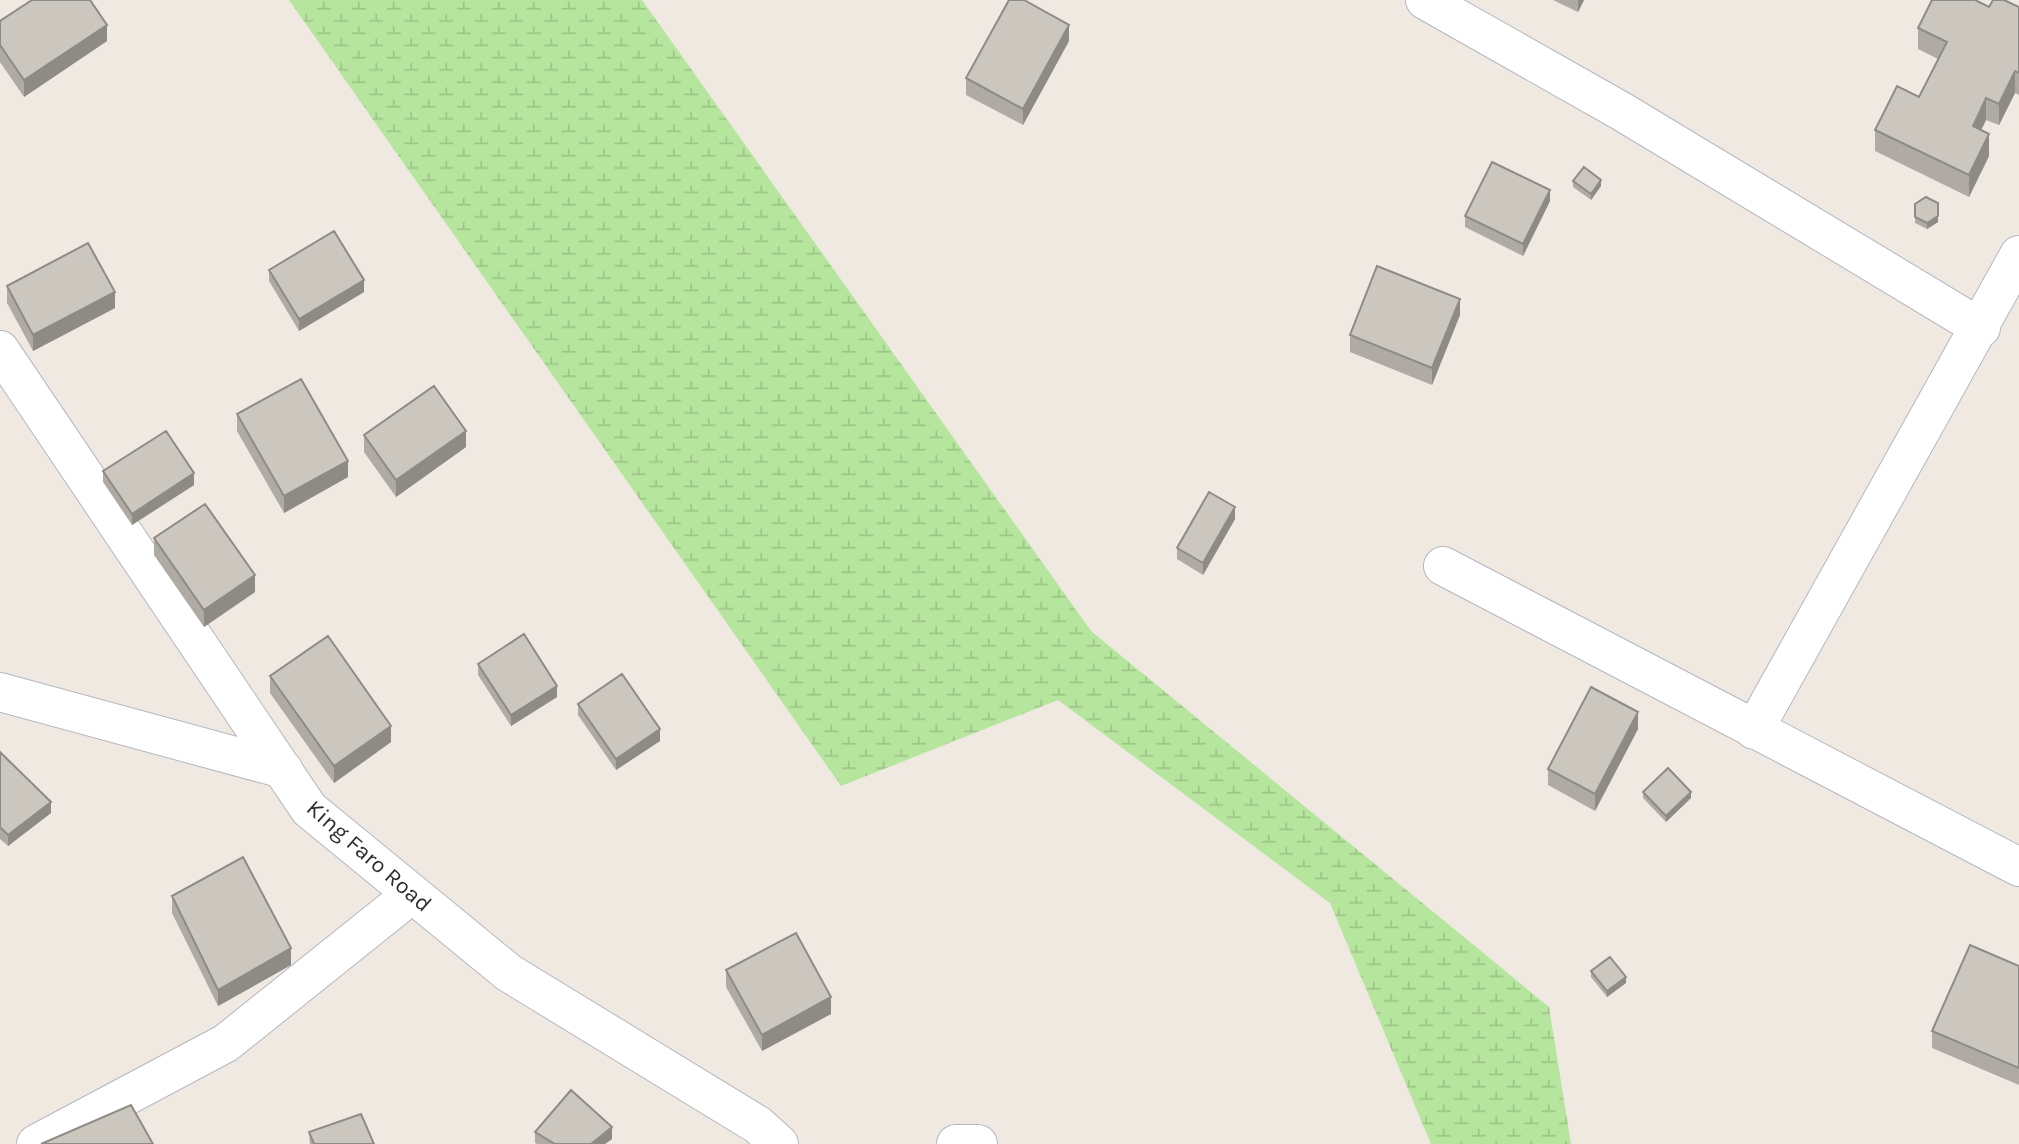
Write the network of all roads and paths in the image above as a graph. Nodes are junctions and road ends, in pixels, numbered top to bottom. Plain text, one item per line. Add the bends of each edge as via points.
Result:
1 (1425, 0) edge
2 (2019, 255) edge
3 (1981, 328) junction
4 (0, 350) edge
5 (1443, 566) dead end
6 (0, 692) edge
7 (1754, 730) junction
8 (282, 769) junction
9 (2019, 867) edge
10 (412, 894) junction
11 (37, 1144) edge
12 (779, 1144) edge
13 (956, 1144) edge
14 (978, 1144) edge

1 - 3 street
2 - 3 street
3 - 7 street
4 - 8 street, King Faro Road
5 - 7 street
6 - 8 street
7 - 9 street
8 - 10 street, King Faro Road via 309,809
10 - 11 street via 226,1043
10 - 12 street, King Faro Road via 509,973 758,1125
13 - 14 street

